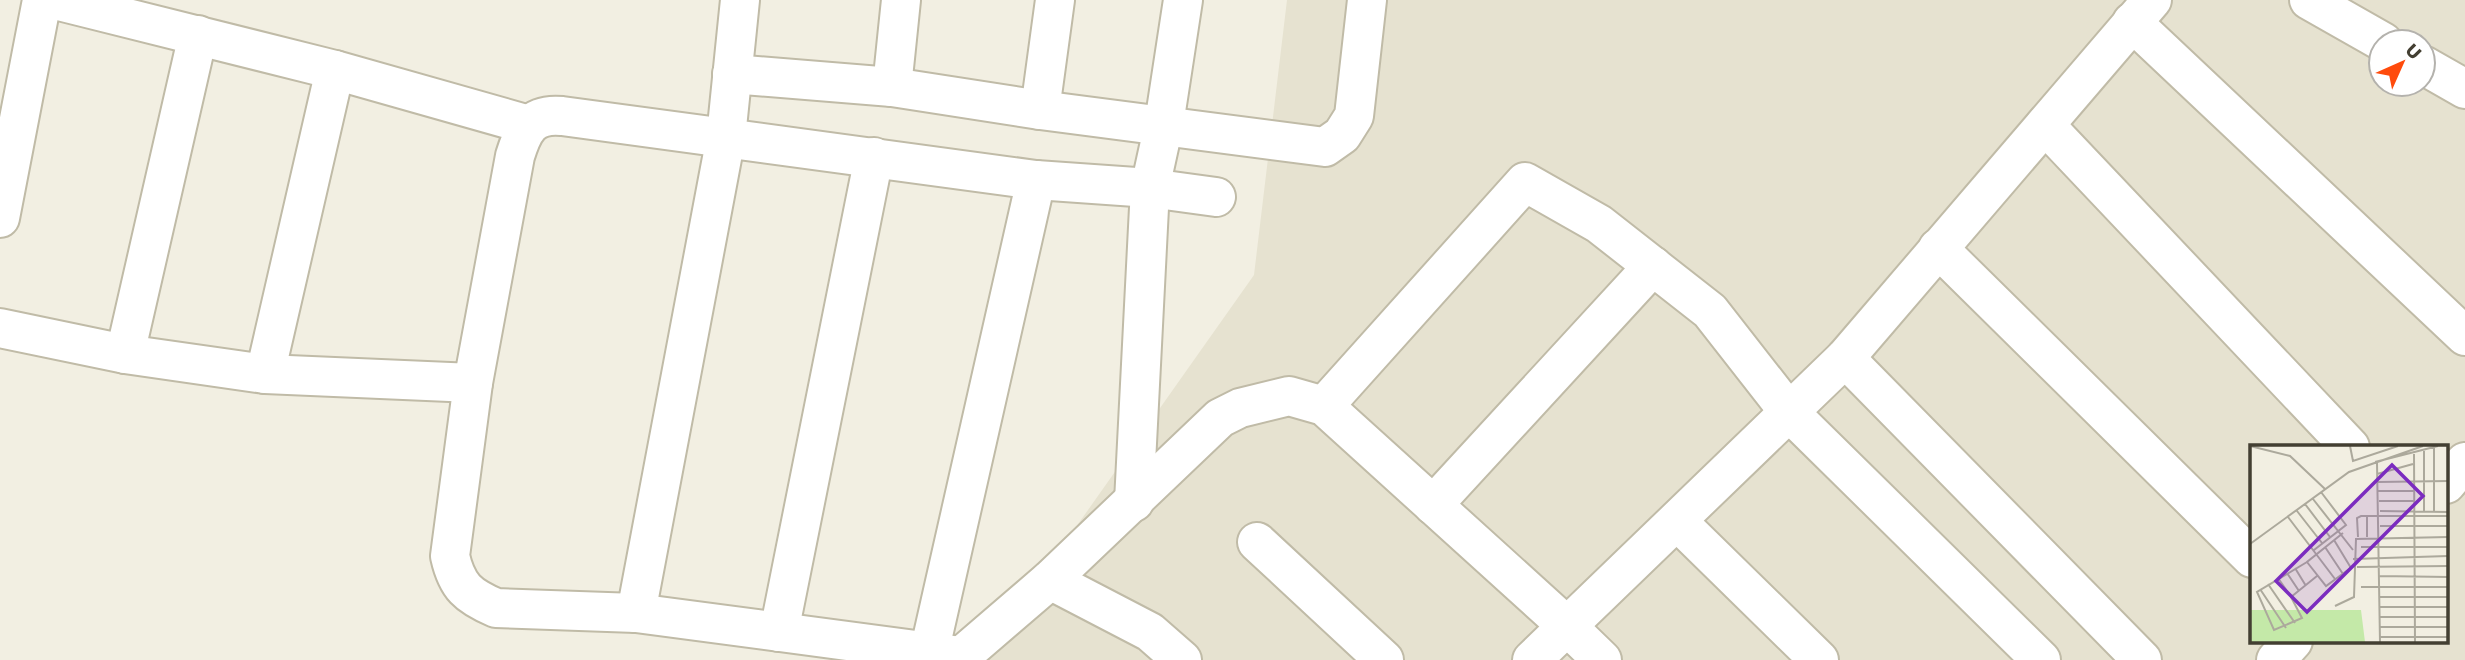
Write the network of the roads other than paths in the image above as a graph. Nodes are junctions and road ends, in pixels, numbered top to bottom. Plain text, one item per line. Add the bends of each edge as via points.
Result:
1 (42, 0) edge
2 (55, 0) edge
3 (740, 0) edge
4 (901, 0) edge
5 (1055, 0) edge
6 (1183, 0) edge
7 (1367, 0) edge
8 (2309, 0) edge
9 (2142, 11) edge
10 (2367, 33) edge
11 (198, 35) junction
12 (335, 70) junction
13 (2437, 73) edge
14 (733, 74) junction
15 (892, 87) junction
16 (2465, 89) edge
17 (1040, 110) junction
18 (1164, 124) junction
19 (529, 125) junction
20 (2045, 125) junction
21 (726, 137) junction
22 (874, 157) junction
23 (1036, 180) junction
24 (1150, 188) junction
25 (1216, 197) dead end
26 (0, 218) edge
27 (1938, 248) junction
28 (1653, 266) junction
29 (0, 328) edge
30 (2465, 336) edge
31 (125, 354) junction
32 (1845, 358) junction
33 (265, 374) junction
34 (473, 383) junction
35 (1324, 405) junction
36 (1789, 412) junction
37 (2349, 445) edge
38 (2465, 462) edge
39 (2448, 482) edge
40 (1134, 502) junction
41 (1433, 505) junction
42 (1676, 521) junction
43 (1257, 542) dead end
44 (2250, 556) edge
45 (1050, 580) junction
46 (636, 613) junction
47 (1568, 626) junction
48 (779, 632) junction
49 (2293, 642) edge
50 (949, 656) edge
51 (1182, 660) edge
52 (1384, 660) edge
53 (1532, 660) edge
54 (1602, 660) edge
55 (1819, 660) edge
56 (2041, 660) edge
57 (2142, 660) edge
58 (2276, 660) edge

1 - 26 street
2 - 11 street
3 - 14 street
4 - 15 street
5 - 17 street
6 - 18 street
7 - 18 street via 1354,116 1348,128 1325,148
8 - 10 street
9 - 20 street
9 - 30 street
11 - 12 street
11 - 31 street
12 - 19 street
12 - 33 street
13 - 16 street
14 - 15 street
14 - 21 street
15 - 17 street
17 - 18 street
18 - 24 street
19 - 21 street via 550,114
19 - 34 street via 515,156
20 - 27 street
20 - 37 street
21 - 22 street
21 - 46 street
22 - 23 street
22 - 48 street
23 - 24 street
23 - 50 street
24 - 25 street
24 - 40 street
27 - 32 street
27 - 44 street
28 - 35 street via 1587,216 1525,182
28 - 36 street via 1710,312
28 - 41 street
29 - 31 street
31 - 33 street
32 - 36 street
32 - 57 street
33 - 34 street
34 - 46 street via 450,556 462,586 475,599 496,608
35 - 40 street via 1289,396 1230,412
35 - 41 street
36 - 42 street
36 - 56 street
38 - 39 street
40 - 45 street
41 - 47 street
42 - 47 street
42 - 55 street
43 - 52 street
45 - 50 street
45 - 51 street via 1150,632
46 - 48 street
47 - 53 street
47 - 54 street
48 - 50 street
49 - 58 street

